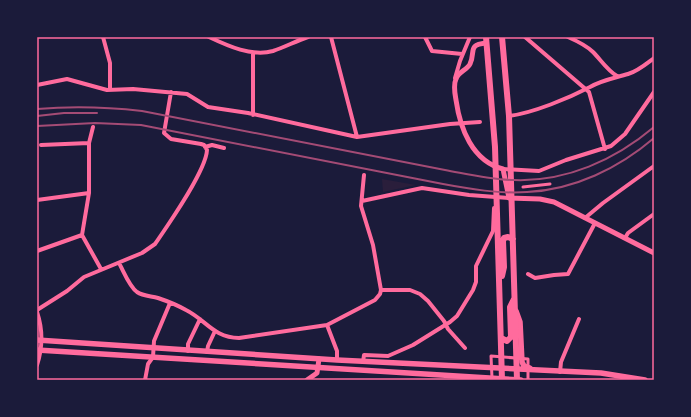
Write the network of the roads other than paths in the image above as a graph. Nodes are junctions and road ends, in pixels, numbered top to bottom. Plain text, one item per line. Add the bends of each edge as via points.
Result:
1 (103, 37) edge
2 (209, 37) edge
3 (294, 37) edge
4 (308, 37) edge
5 (331, 37) edge
6 (425, 37) edge
7 (470, 37) edge
8 (502, 37) edge
9 (525, 37) edge
10 (568, 37) edge
11 (486, 40) edge
12 (295, 42) junction
13 (253, 53) junction
14 (462, 54) junction
15 (654, 58) edge
16 (617, 76) junction
17 (455, 79) junction
18 (37, 85) edge
19 (587, 89) junction
20 (110, 90) junction
21 (171, 92) junction
22 (654, 92) edge
23 (253, 115) junction
24 (509, 116) junction
25 (480, 122) dead end
26 (461, 124) junction
27 (93, 127) dead end
28 (357, 137) junction
29 (89, 143) junction
30 (41, 145) dead end
31 (205, 147) junction
32 (224, 148) dead end
33 (605, 149) junction
34 (654, 166) edge
35 (503, 168) junction
36 (364, 175) dead end
37 (550, 184) dead end
38 (523, 187) dead end
39 (88, 192) junction
40 (495, 198) junction
41 (509, 198) junction
42 (37, 200) edge
43 (362, 201) junction
44 (654, 214) edge
45 (585, 218) junction
46 (595, 223) junction
47 (82, 235) junction
48 (625, 238) junction
49 (512, 239) junction
50 (37, 251) edge
51 (654, 252) edge
52 (119, 263) junction
53 (501, 267) junction
54 (101, 269) junction
55 (528, 274) dead end
56 (381, 290) junction
57 (514, 298) junction
58 (170, 303) junction
59 (515, 309) junction
60 (37, 311) edge
61 (200, 319) junction
62 (579, 319) dead end
63 (446, 324) junction
64 (327, 325) junction
65 (215, 331) junction
66 (501, 338) junction
67 (39, 340) edge
68 (154, 348) junction
69 (465, 348) dead end
70 (39, 350) edge
71 (188, 351) junction
72 (207, 352) junction
73 (153, 357) junction
74 (319, 359) junction
75 (337, 360) junction
76 (362, 362) junction
77 (37, 365) edge
78 (319, 366) junction
79 (501, 368) junction
80 (516, 369) junction
81 (560, 372) junction
82 (502, 379) edge
83 (145, 380) edge
84 (307, 380) edge
85 (492, 380) edge
86 (517, 380) edge
87 (521, 380) edge
88 (528, 380) edge
89 (645, 380) edge

1 - 20 street via 110,63
2 - 13 street
3 - 12 street
4 - 12 street
5 - 28 street
6 - 14 street via 432,51
7 - 14 street
8 - 24 main road
9 - 19 street
10 - 16 street via 593,52 607,69
11 - 17 street via 475,46 469,66
11 - 53 main road
12 - 13 street via 272,51
13 - 23 street
14 - 17 street
15 - 16 street via 635,71
16 - 19 street
17 - 26 street via 456,102
18 - 20 street via 67,79
19 - 24 street
19 - 33 street
20 - 21 street
21 - 23 street via 187,94 208,107
21 - 31 street via 164,133 171,139 201,144
22 - 33 street via 625,134 618,142
23 - 28 street
24 - 49 main road
25 - 26 street
26 - 28 street
26 - 35 street via 471,145 481,157 494,166
27 - 29 street
29 - 30 street
29 - 39 street
31 - 32 street via 212,145
31 - 52 street via 207,153 196,180 156,244
33 - 35 street via 539,171
34 - 45 street
35 - 41 street
36 - 43 street
37 - 38 street
39 - 42 street
39 - 47 street
40 - 41 street
40 - 43 street via 422,188
40 - 63 street via 493,232 476,266 473,290 457,316
41 - 45 street via 548,201
43 - 56 street via 361,206 373,245
44 - 48 street
45 - 46 street
46 - 48 street
46 - 55 street via 568,274 535,278
47 - 50 street
47 - 54 street
48 - 51 street
49 - 53 main road via 506,237 503,241
49 - 57 main road
52 - 54 street
52 - 58 street via 137,292
53 - 66 main road
54 - 60 street via 84,277 67,292
56 - 63 street via 410,290 420,294
56 - 64 street via 375,300
57 - 59 main road
57 - 66 main road via 510,307 511,337 507,341
58 - 61 street
58 - 68 street
59 - 80 main road
59 - 81 main road via 520,322 522,364 527,368
60 - 67 street via 41,325
61 - 65 street
61 - 71 street via 188,344
62 - 81 street via 561,362
63 - 69 street
63 - 76 street via 413,345 388,356 364,355
64 - 65 street via 239,338 222,336
64 - 75 street via 337,351
65 - 72 street
66 - 79 main road
67 - 68 main road
67 - 70 street
68 - 71 main road
68 - 73 street
70 - 73 main road
70 - 77 street
71 - 72 main road
72 - 74 main road
73 - 78 main road
73 - 83 street via 148,364
74 - 75 main road
74 - 78 street
75 - 76 main road
76 - 79 main road
78 - 82 main road
78 - 84 street via 317,373
79 - 80 main road
79 - 82 main road
80 - 81 main road
80 - 86 main road
81 - 89 main road via 601,373
82 - 86 main road
85 - 88 street via 491,356 528,359
86 - 87 main road

